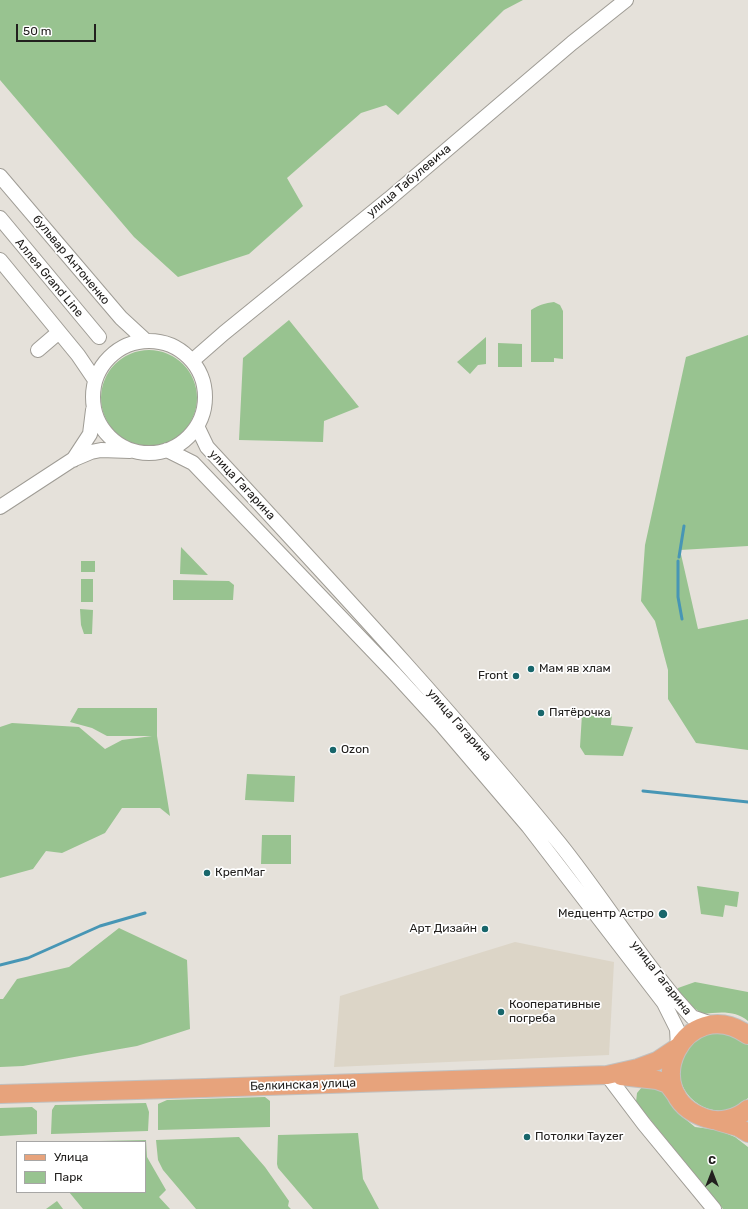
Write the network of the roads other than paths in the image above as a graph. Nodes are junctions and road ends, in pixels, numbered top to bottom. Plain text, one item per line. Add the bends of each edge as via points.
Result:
1 (626, 0) edge
2 (0, 176) edge
3 (0, 218) edge
4 (0, 260) edge
5 (59, 332) junction
6 (99, 337) dead end
7 (146, 341) junction
8 (38, 350) dead end
9 (192, 361) junction
10 (95, 380) junction
11 (93, 406) junction
12 (197, 426) junction
13 (167, 450) junction
14 (133, 451) junction
15 (72, 460) junction
16 (0, 507) edge
17 (716, 1025) junction
18 (748, 1035) edge
19 (678, 1047) junction
20 (607, 1075) junction
21 (0, 1094) edge
22 (677, 1096) junction
23 (748, 1109) edge
24 (710, 1120) junction
25 (748, 1133) edge
26 (714, 1209) edge

1 - 9 street, улица Табулевича
2 - 7 street, бульвар Антоненко via 121,318
3 - 6 street, Аллея Grand Line
4 - 5 street
5 - 8 street
5 - 10 street
7 - 9 street via 164,343 179,350
7 - 10 street via 130,344 115,352 103,364
9 - 12 street via 200,373 204,386 205,400
10 - 11 street
11 - 14 street via 102,429 121,446
11 - 15 street via 90,434
12 - 13 street via 184,441
12 - 17 street, улица Гагарина via 207,447 377,631 555,838 675,998 692,1017
13 - 14 street via 150,453
13 - 19 street, улица Гагарина via 193,463 396,674 528,826 664,1003 677,1028
14 - 15 street via 101,450
15 - 16 street
17 - 18 main road via 728,1026
17 - 19 main road via 694,1031
19 - 20 main road, Белкинская улица via 656,1061
19 - 22 main road via 672,1059 671,1071 672,1084
20 - 21 main road, Белкинская улица
20 - 22 main road, Белкинская улица via 657,1080 668,1084
20 - 26 street
22 - 24 main road, Белкинская улица via 685,1107
23 - 24 main road via 727,1120
24 - 25 main road via 738,1127

